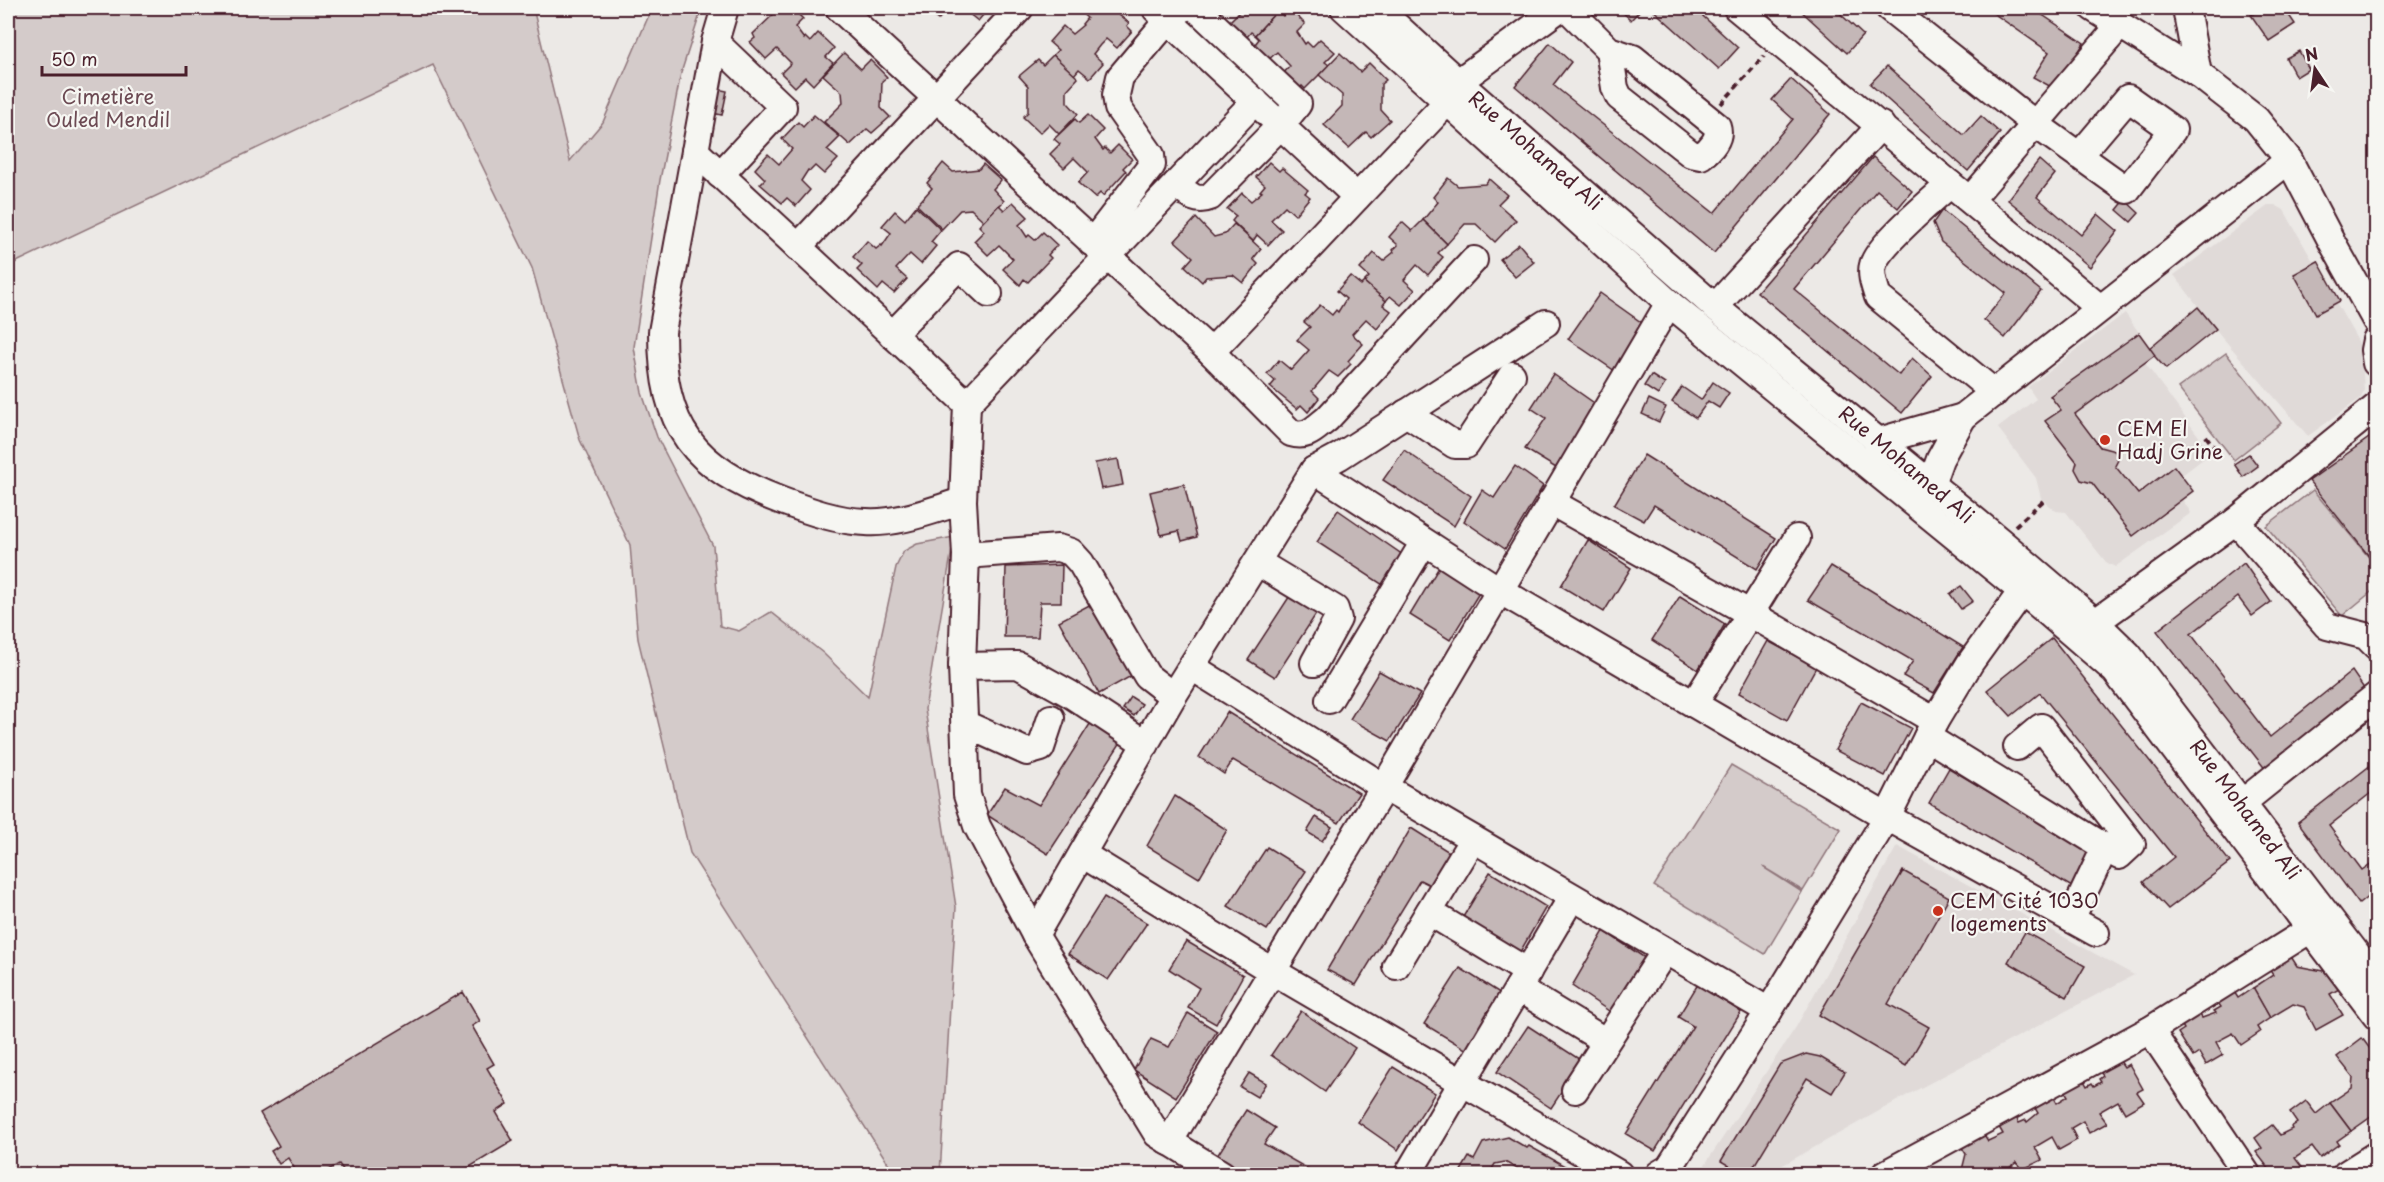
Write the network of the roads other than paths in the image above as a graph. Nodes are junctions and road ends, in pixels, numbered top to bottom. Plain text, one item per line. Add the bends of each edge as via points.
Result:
1 (725, 8) edge
2 (839, 8) edge
3 (1020, 8) edge
4 (1196, 8) edge
5 (1344, 8) edge
6 (1377, 8) edge
7 (1560, 8) edge
8 (1567, 8) edge
9 (1737, 8) edge
10 (1889, 8) edge
11 (2093, 8) edge
12 (2186, 8) edge
13 (1169, 12) edge
14 (2120, 25) junction
15 (715, 42) junction
16 (1609, 50) dead end
17 (2198, 74) junction
18 (1453, 92) junction
19 (935, 99) junction
20 (1255, 101) junction
21 (2035, 124) junction
22 (1281, 125) junction
23 (1881, 125) junction
24 (695, 151) junction
25 (2079, 156) dead end
26 (2289, 160) junction
27 (720, 175) junction
28 (1176, 184) junction
29 (1950, 184) junction
30 (1357, 197) junction
31 (1970, 200) junction
32 (798, 247) junction
33 (1100, 250) junction
34 (1474, 260) dead end
35 (989, 294) dead end
36 (1669, 303) junction
37 (1715, 307) junction
38 (2100, 308) junction
39 (2376, 321) edge
40 (1546, 322) dead end
41 (892, 335) junction
42 (2376, 340) edge
43 (1211, 352) junction
44 (2376, 363) edge
45 (1512, 375) dead end
46 (1995, 393) junction
47 (967, 404) junction
48 (2376, 407) edge
49 (1406, 413) junction
50 (1963, 417) junction
51 (1879, 441) junction
52 (1314, 470) junction
53 (1879, 475) junction
54 (1931, 484) junction
55 (1902, 494) junction
56 (963, 501) junction
57 (1551, 502) junction
58 (2236, 521) junction
59 (1797, 538) dead end
60 (1424, 542) junction
61 (966, 555) junction
62 (1257, 562) junction
63 (1499, 590) junction
64 (2022, 591) junction
65 (1751, 614) junction
66 (2086, 629) junction
67 (2376, 646) edge
68 (1314, 663) dead end
69 (962, 666) junction
70 (1192, 667) junction
71 (1173, 696) junction
72 (2376, 696) edge
73 (1329, 700) dead end
74 (1694, 704) junction
75 (1051, 718) dead end
76 (964, 724) junction
77 (1931, 729) junction
78 (1146, 744) junction
79 (2017, 747) dead end
80 (1384, 787) junction
81 (2242, 803) junction
82 (1887, 817) junction
83 (1473, 839) junction
84 (2105, 848) junction
85 (1082, 854) junction
86 (1572, 897) junction
87 (1429, 912) junction
88 (2071, 919) junction
89 (2311, 929) junction
90 (2096, 933) dead end
91 (1035, 935) junction
92 (1665, 951) junction
93 (1396, 966) dead end
94 (1272, 971) junction
95 (2376, 979) edge
96 (1523, 980) junction
97 (1769, 1011) junction
98 (2376, 1016) edge
99 (2150, 1030) junction
100 (1605, 1041) junction
101 (1462, 1083) junction
102 (1575, 1090) dead end
103 (1169, 1142) junction
104 (2376, 1155) edge
105 (1900, 1171) edge
106 (1222, 1174) edge
107 (1408, 1174) edge
108 (1619, 1174) edge
109 (1659, 1174) edge
110 (2247, 1174) edge
111 (2346, 1174) edge

1 - 15 street
2 - 19 street
3 - 19 street
4 - 22 street via 1298,104
5 - 18 street
6 - 18 street, Rue Mohamed Ali
7 - 18 street
8 - 16 street
9 - 23 street
10 - 21 street
11 - 14 street
12 - 17 street
13 - 20 street
13 - 33 street via 1120,77 1118,108 1151,155 1152,165
14 - 17 street
14 - 21 street
15 - 24 street
15 - 27 street via 783,107
17 - 26 street via 2256,119
18 - 30 street
18 - 36 street
18 - 37 street, Rue Mohamed Ali
19 - 32 street
19 - 33 street
20 - 22 street
20 - 28 street
21 - 25 street
21 - 31 street
22 - 28 street via 1210,197 1194,199
22 - 30 street
23 - 29 street
23 - 37 street
24 - 27 street
24 - 56 street via 662,332 662,367 682,430 696,451 716,469 754,490 838,519 898,520
26 - 38 street
26 - 39 street
27 - 32 street
28 - 33 street
29 - 31 street
29 - 46 street via 1883,248 1872,265 1873,281 1878,297
30 - 43 street
31 - 38 street
32 - 41 street
33 - 43 street
33 - 47 street
34 - 43 street via 1327,419 1301,436 1291,434
35 - 41 street via 959,266
36 - 53 street
36 - 57 street
37 - 51 street, Rue Mohamed Ali
38 - 46 street
40 - 49 street
41 - 47 street
42 - 44 street
45 - 49 street via 1466,445 1455,446
46 - 50 street
47 - 56 street
48 - 58 street
49 - 52 street
50 - 51 street
50 - 54 street
51 - 53 street
51 - 54 street, Rue Mohamed Ali
52 - 60 street
52 - 62 street
53 - 55 street
54 - 55 street
54 - 66 street, Rue Mohamed Ali via 1999,540
55 - 64 street
56 - 61 street
57 - 63 street
57 - 65 street
58 - 66 street
58 - 67 street via 2327,626 2366,636
59 - 65 street
60 - 63 street
60 - 73 street
61 - 69 street
61 - 71 street via 1058,548 1071,552 1082,563 1147,676
62 - 68 street via 1335,609 1338,619
62 - 70 street
63 - 74 street
63 - 80 street
64 - 66 street
64 - 77 street via 1970,663
65 - 74 street
65 - 77 street
66 - 81 street, Rue Mohamed Ali via 2128,654
66 - 89 street
69 - 76 street
69 - 78 street via 1018,665
70 - 71 street
70 - 80 street
71 - 78 street
72 - 81 street
74 - 82 street
75 - 76 street via 1041,748 1027,752
76 - 91 street via 967,795 977,826
77 - 82 street
77 - 84 street
78 - 85 street
79 - 84 street via 2041,727 2132,844 2119,856
80 - 83 street
80 - 94 street
81 - 95 street, Rue Mohamed Ali
82 - 88 street
82 - 97 street
83 - 86 street
83 - 87 street
84 - 88 street
85 - 91 street
85 - 94 street
86 - 92 street
86 - 96 street
87 - 93 street
87 - 96 street
88 - 90 street
89 - 98 street
89 - 99 street
91 - 103 street via 1149,1122
92 - 97 street
92 - 100 street
94 - 101 street
94 - 103 street
96 - 100 street
96 - 101 street
97 - 109 street via 1669,1168
99 - 105 street
99 - 110 street
100 - 102 street
101 - 107 street
101 - 108 street
103 - 106 street
104 - 111 street

